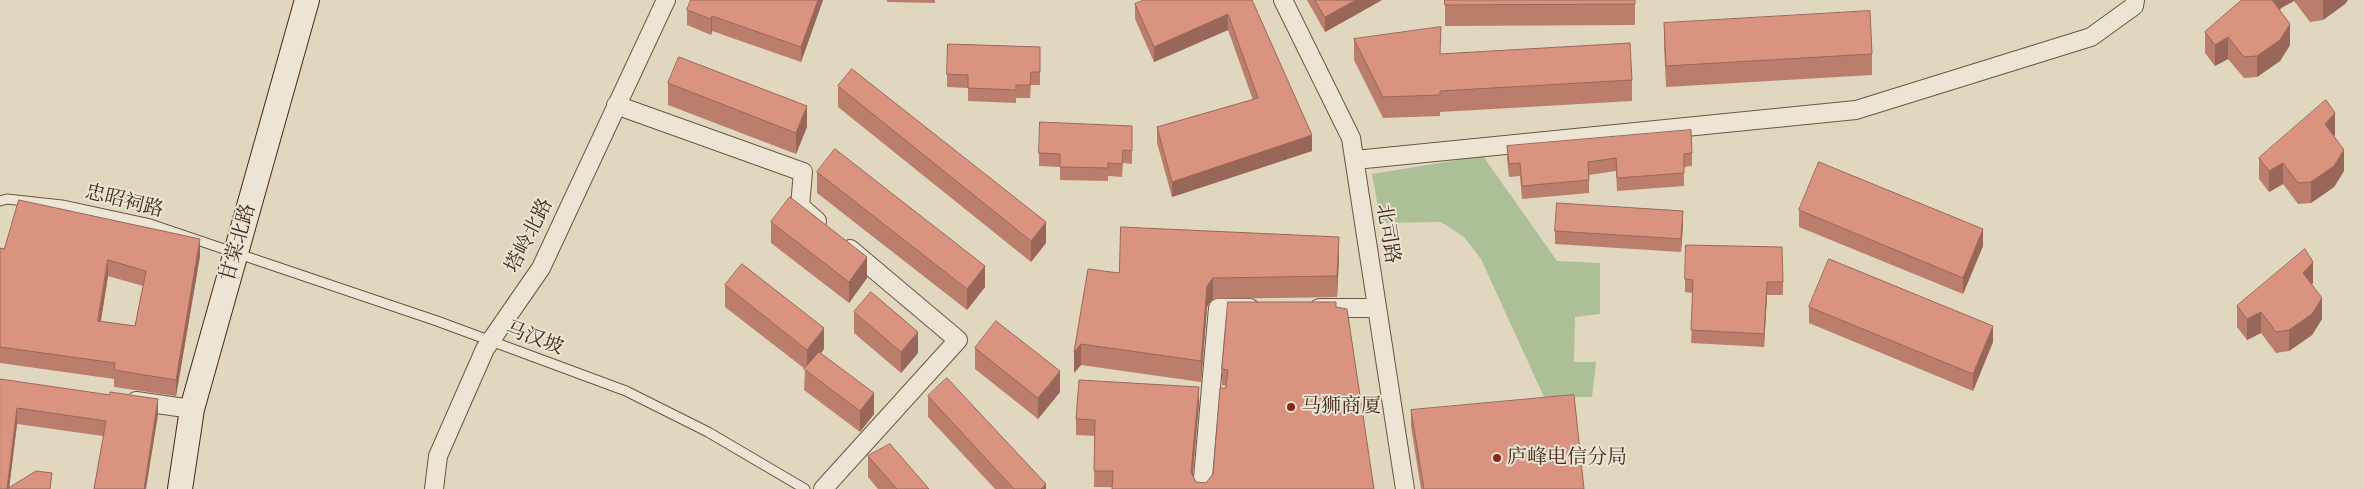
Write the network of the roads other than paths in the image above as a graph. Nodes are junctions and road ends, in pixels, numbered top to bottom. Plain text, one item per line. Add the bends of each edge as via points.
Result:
1 (307, 0) edge
2 (666, 0) edge
3 (1282, 0) edge
4 (2135, 0) edge
5 (616, 105) junction
6 (1355, 160) junction
7 (0, 201) edge
8 (236, 254) junction
9 (1268, 308) edge
10 (1298, 308) edge
11 (1377, 308) junction
12 (490, 341) junction
13 (115, 398) edge
14 (192, 409) junction
15 (180, 489) edge
16 (434, 489) edge
17 (805, 489) edge
18 (823, 489) edge
19 (1202, 489) edge
20 (1405, 489) edge

1 - 8 street, 甘棠北路
2 - 5 street, 塔岭北路
3 - 6 street, 北司路 via 1351,138
4 - 6 street via 2134,6 2091,37 1856,110
5 - 12 street, 塔岭北路 via 541,268
5 - 18 street via 803,172 800,206 958,340
6 - 11 street, 北司路
7 - 8 lane, 忠昭祠路 via 62,205 150,224
8 - 12 lane, 马汉坡
8 - 14 street, 甘棠北路
9 - 19 street via 1218,308
10 - 11 street
11 - 20 street, 北司路
12 - 16 street, 塔岭北路 via 438,456
12 - 17 lane, 马汉坡 via 626,391 708,432
13 - 14 street
14 - 15 street, 甘棠北路

